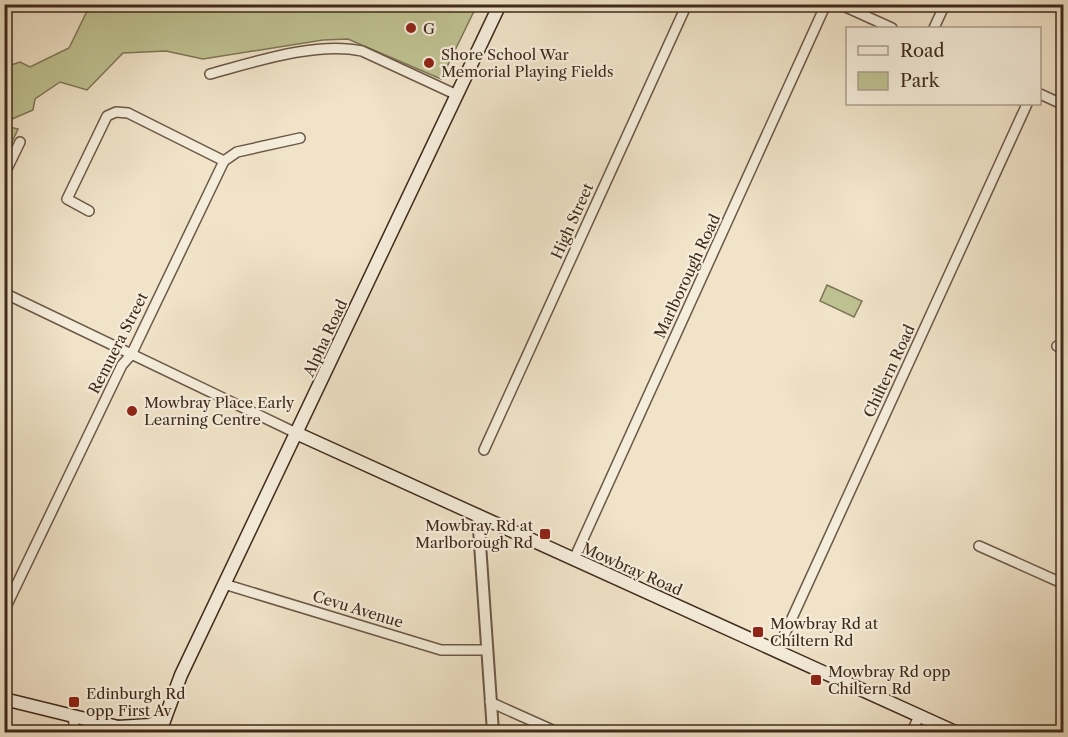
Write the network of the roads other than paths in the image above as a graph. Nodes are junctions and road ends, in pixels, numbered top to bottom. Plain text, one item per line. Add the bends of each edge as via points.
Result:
1 (500, 4) edge
2 (687, 4) edge
3 (826, 4) edge
4 (839, 4) edge
5 (945, 4) edge
6 (890, 27) edge
7 (934, 27) edge
8 (210, 74) dead end
9 (1041, 94) edge
10 (457, 95) junction
11 (1028, 105) edge
12 (1064, 105) edge
13 (300, 138) dead end
14 (20, 142) dead end
15 (224, 161) junction
16 (4, 175) edge
17 (89, 211) dead end
18 (4, 293) edge
19 (132, 355) junction
20 (296, 433) junction
21 (484, 450) dead end
22 (477, 515) junction
23 (979, 546) dead end
24 (574, 559) junction
25 (224, 584) junction
26 (1064, 584) edge
27 (4, 611) edge
28 (486, 650) junction
29 (777, 651) junction
30 (4, 699) edge
31 (490, 702) junction
32 (73, 716) junction
33 (919, 716) junction
34 (165, 717) junction
35 (126, 729) edge
36 (75, 732) edge
37 (149, 732) edge
38 (158, 732) edge
39 (170, 732) edge
40 (493, 732) edge
41 (557, 732) edge
42 (912, 732) edge
43 (955, 732) edge

1 - 10 main road, Alpha Road
2 - 21 street, High Street
3 - 24 street, Marlborough Road
4 - 6 street
5 - 7 street
8 - 10 street via 315,50 346,47
9 - 12 street
10 - 20 main road, Alpha Road
11 - 29 street, Chiltern Road
13 - 15 street via 237,152
14 - 16 street
15 - 17 street via 128,113 111,113 67,199
15 - 19 street, Remuera Street
18 - 19 street
19 - 20 street
19 - 27 street, Remuera Street via 122,365
20 - 22 main road, Mowbray Road
20 - 25 main road, Alpha Road
22 - 24 main road, Mowbray Road
22 - 28 street
23 - 26 street
24 - 29 main road, Mowbray Road
25 - 28 street, Cevu Avenue via 441,650
25 - 34 main road, Alpha Road
28 - 31 street
29 - 33 main road, Mowbray Road
30 - 32 main road
31 - 40 street
31 - 41 street
32 - 35 main road
32 - 36 street
33 - 42 street
33 - 43 main road, Mowbray Road
34 - 35 main road via 150,725
34 - 38 main road, Alpha Road
34 - 39 main road
35 - 37 main road

